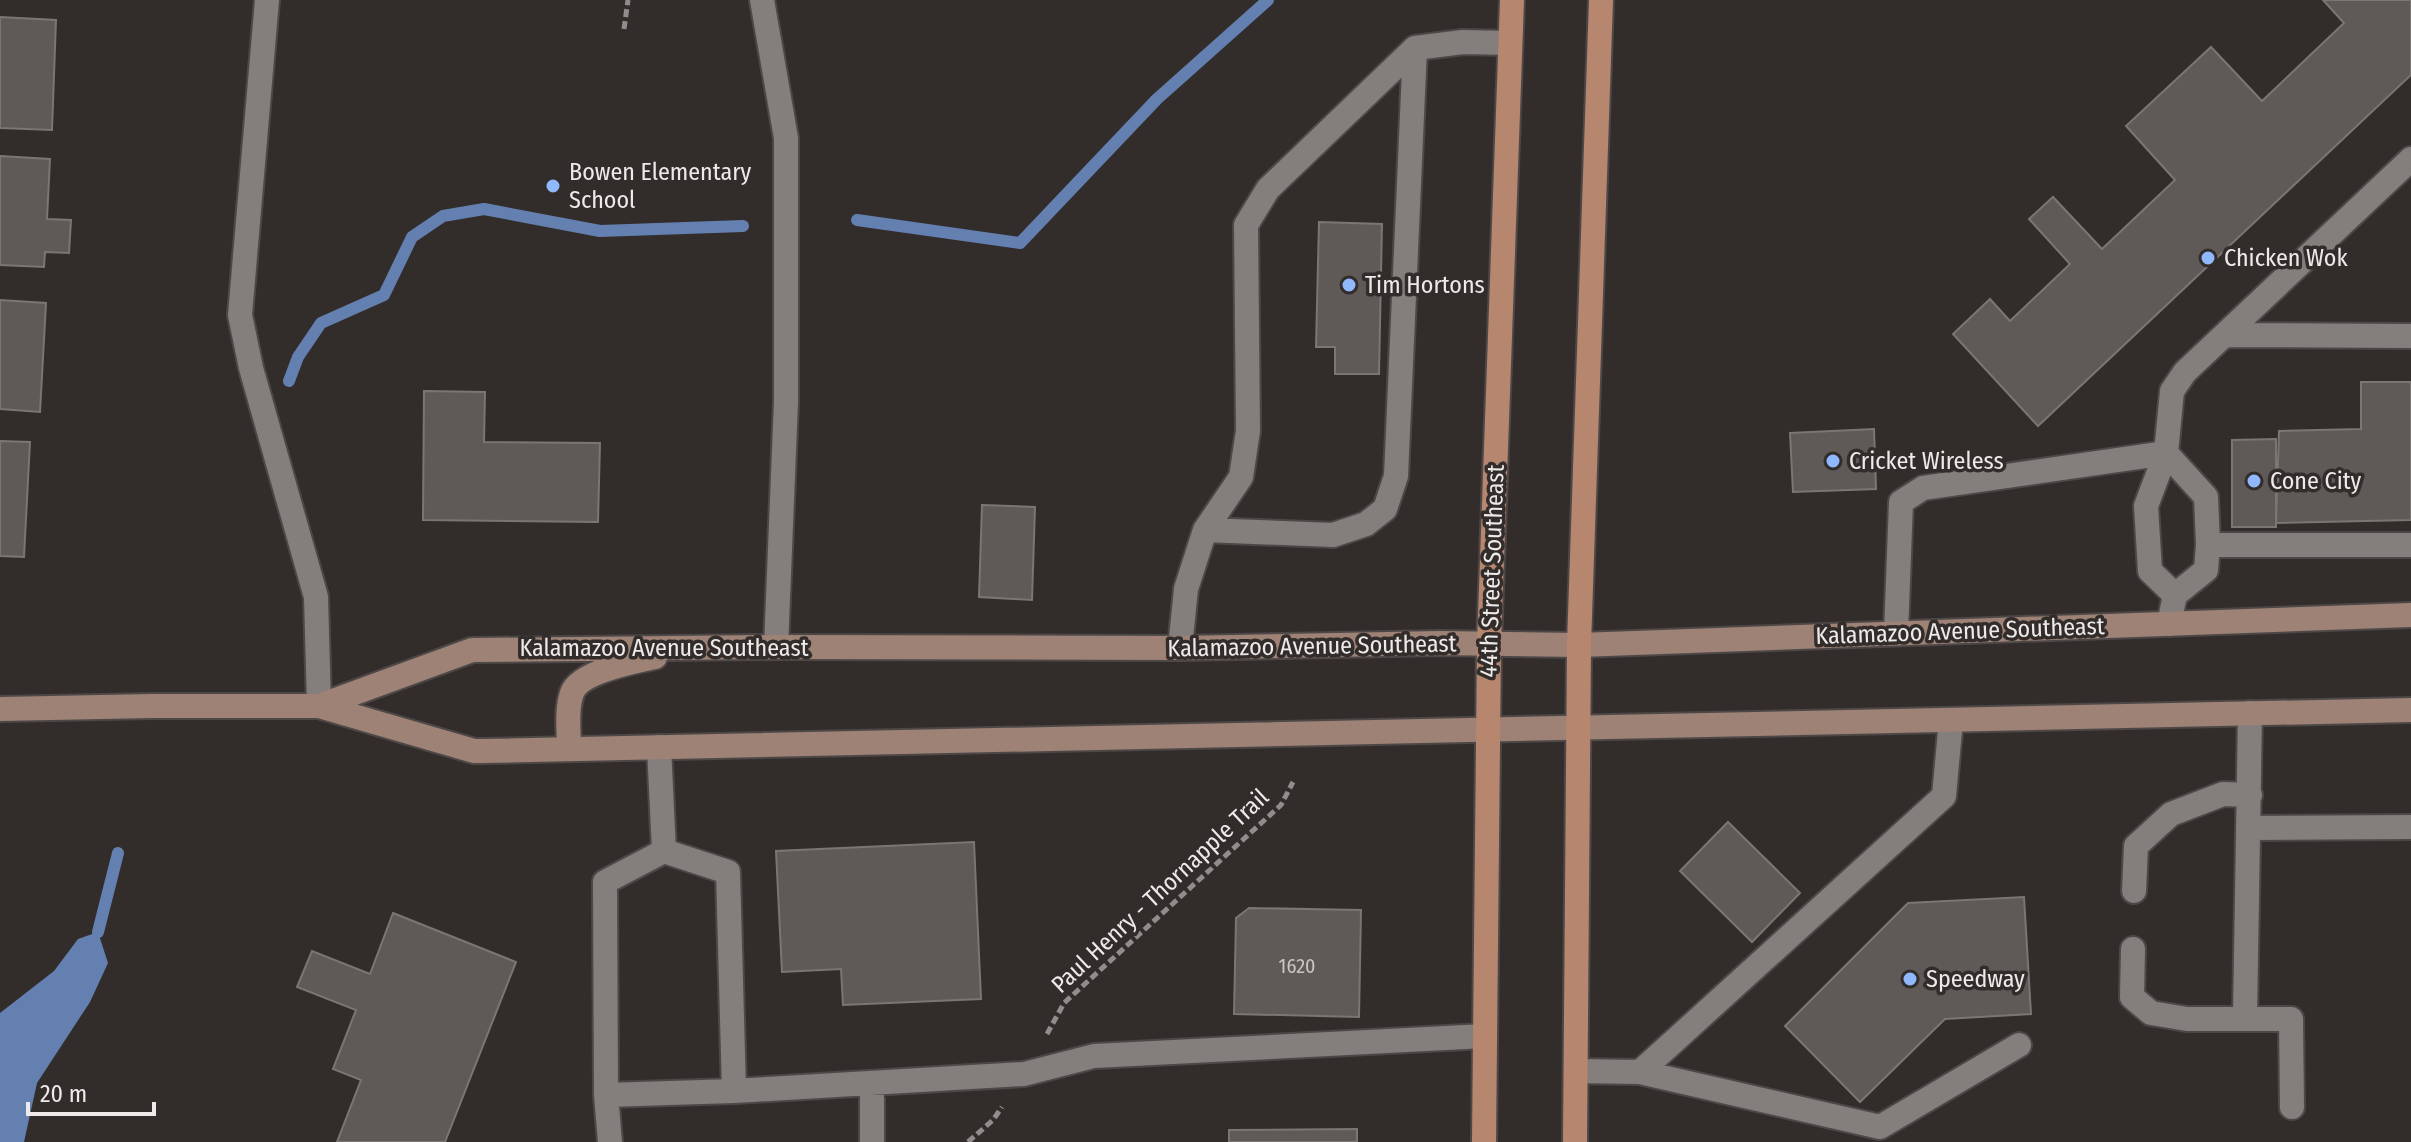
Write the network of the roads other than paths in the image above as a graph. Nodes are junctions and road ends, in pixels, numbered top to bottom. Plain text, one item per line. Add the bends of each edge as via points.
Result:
1 (267, 0) edge
2 (762, 0) edge
3 (1512, 0) edge
4 (1601, 0) edge
5 (1510, 43) junction
6 (1415, 48) junction
7 (2411, 159) edge
8 (2225, 335) junction
9 (2411, 336) edge
10 (2166, 453) junction
11 (1205, 530) junction
12 (2208, 545) junction
13 (2411, 545) edge
14 (2175, 595) junction
15 (2411, 615) edge
16 (2169, 624) junction
17 (1896, 633) junction
18 (1489, 644) junction
19 (1579, 645) junction
20 (776, 647) junction
21 (697, 648) junction
22 (1180, 648) junction
23 (319, 706) junction
24 (0, 709) edge
25 (2409, 710) edge
26 (2250, 713) junction
27 (1951, 720) junction
28 (1579, 727) junction
29 (1488, 730) junction
30 (659, 747) junction
31 (569, 749) junction
32 (2250, 795) junction
33 (2411, 827) edge
34 (2249, 828) junction
35 (664, 851) junction
36 (2134, 891) dead end
37 (2133, 949) dead end
38 (2245, 1018) junction
39 (1485, 1036) junction
40 (2019, 1045) dead end
41 (1576, 1071) junction
42 (1640, 1072) junction
43 (872, 1083) junction
44 (734, 1091) junction
45 (606, 1095) junction
46 (2292, 1107) dead end
47 (610, 1142) edge
48 (872, 1142) edge
49 (1484, 1142) edge
50 (1575, 1142) edge

1 - 23 lane via 240,315 316,597
2 - 20 lane via 786,138 787,388
3 - 5 main road, 44th Street Southeast
4 - 19 main road
5 - 6 lane
5 - 18 main road, 44th Street Southeast
6 - 11 lane via 1268,189 1246,225 1248,431 1241,477
6 - 11 lane via 1396,476 1385,509 1366,524 1333,535
7 - 8 lane
8 - 9 lane
8 - 10 lane via 2172,391
10 - 12 lane via 2206,497
10 - 14 lane via 2146,506 2149,558 2150,571
10 - 17 lane via 1923,488 1901,502
11 - 22 lane via 1186,589
12 - 13 lane
12 - 14 lane via 2206,570
14 - 16 lane
15 - 16 main road, Kalamazoo Avenue Southeast
16 - 17 main road, Kalamazoo Avenue Southeast
17 - 19 main road, Kalamazoo Avenue Southeast
18 - 19 main road, Kalamazoo Avenue Southeast
18 - 22 main road, Kalamazoo Avenue Southeast
18 - 29 main road, 44th Street Southeast
19 - 28 main road
20 - 21 main road, Kalamazoo Avenue Southeast
20 - 22 main road, Kalamazoo Avenue Southeast
21 - 23 main road, Kalamazoo Avenue Southeast via 472,650
21 - 31 main road via 583,679 572,690
23 - 24 main road, Kalamazoo Avenue Southeast
23 - 31 main road, Kalamazoo Avenue Southeast via 474,751
25 - 26 main road, Kalamazoo Avenue Southeast
26 - 27 main road, Kalamazoo Avenue Southeast
26 - 32 lane
27 - 28 main road, Kalamazoo Avenue Southeast
27 - 42 lane via 1944,796
28 - 29 main road, Kalamazoo Avenue Southeast
28 - 41 main road
29 - 30 main road, Kalamazoo Avenue Southeast
29 - 39 main road, 44th Street Southeast
30 - 31 main road, Kalamazoo Avenue Southeast
30 - 35 lane
32 - 34 lane
32 - 36 lane via 2223,794 2171,814 2136,846
33 - 34 lane
34 - 38 lane
35 - 44 lane via 728,872
35 - 45 lane via 605,882
37 - 38 lane via 2132,997 2151,1013 2187,1019
38 - 46 lane via 2291,1019
39 - 43 lane via 1094,1056 1024,1074
39 - 49 main road, 44th Street Southeast
40 - 42 lane via 1880,1127
41 - 42 lane
41 - 50 main road
43 - 44 lane
43 - 48 lane
44 - 45 lane
45 - 47 lane

